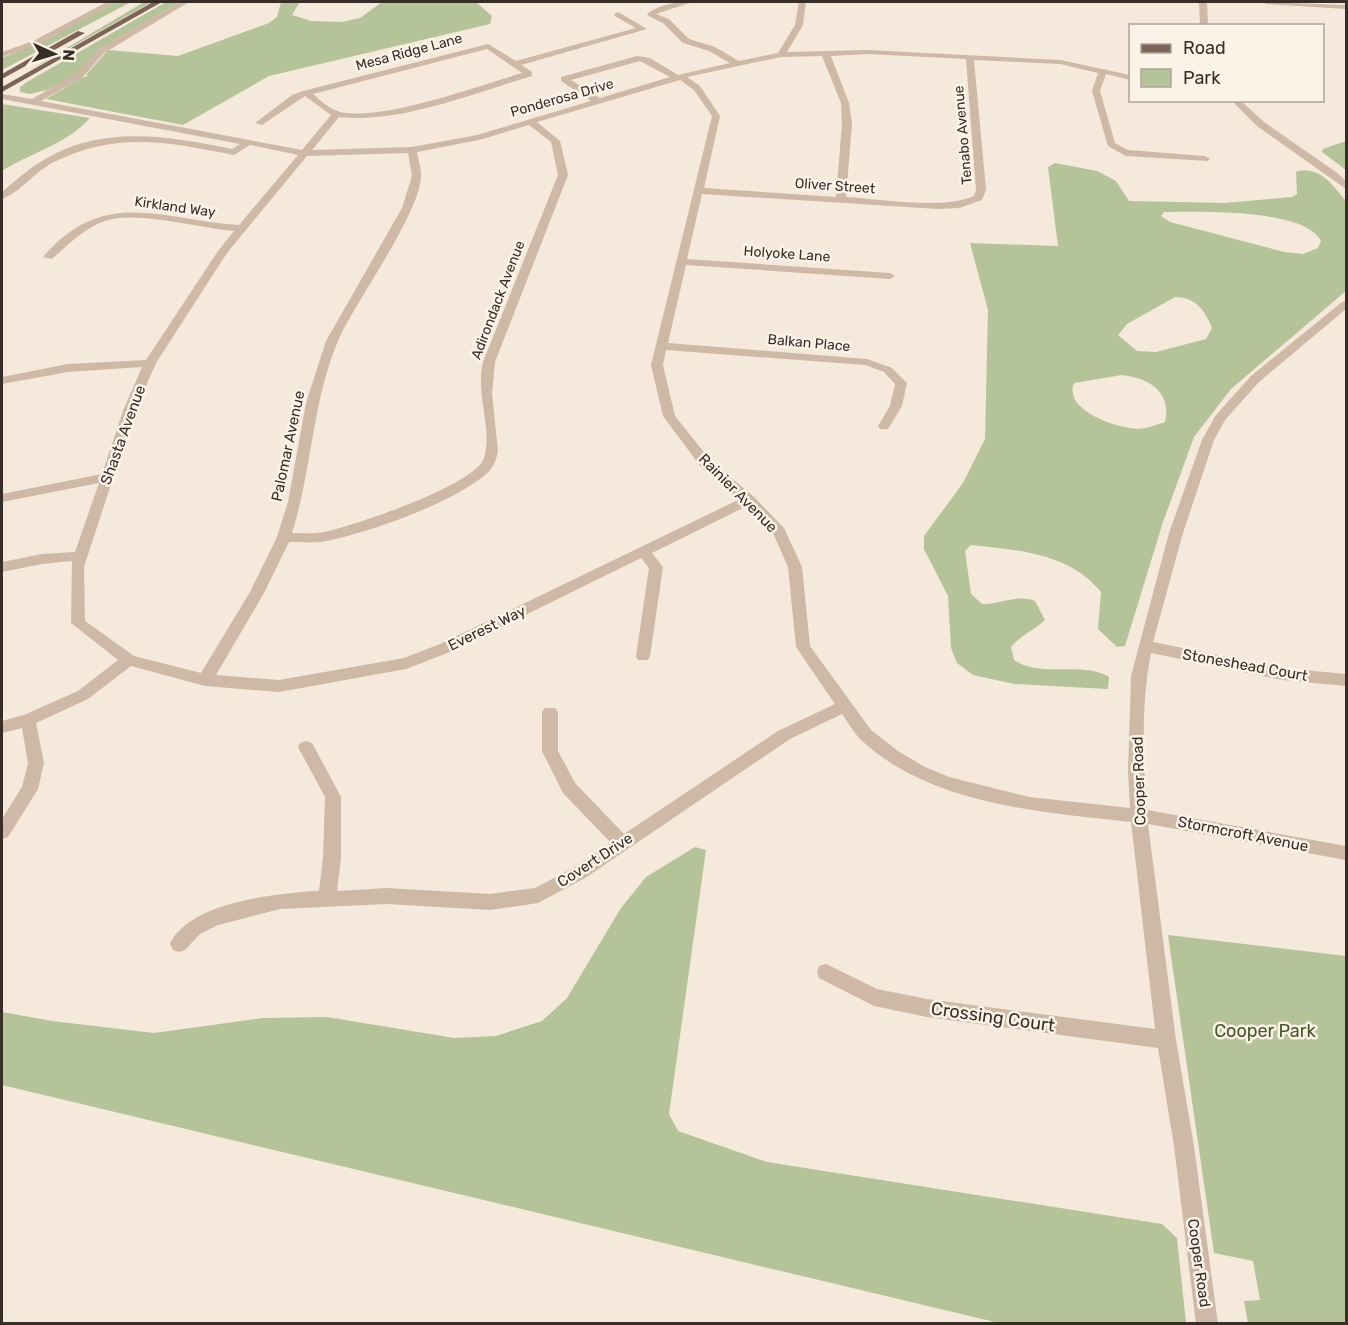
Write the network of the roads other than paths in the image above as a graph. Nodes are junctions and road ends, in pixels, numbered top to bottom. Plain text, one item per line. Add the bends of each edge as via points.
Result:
1 (112, 2) edge
2 (158, 2) edge
3 (185, 2) edge
4 (688, 2) edge
5 (803, 2) edge
6 (1203, 2) edge
7 (1266, 2) edge
8 (1347, 7) edge
9 (618, 14) dead end
10 (1204, 24) edge
11 (94, 26) dead end
12 (86, 31) dead end
13 (825, 52) junction
14 (2, 55) edge
15 (782, 55) junction
16 (970, 57) junction
17 (737, 63) junction
18 (514, 64) junction
19 (1103, 71) junction
20 (2, 77) edge
21 (679, 77) junction
22 (1129, 77) edge
23 (2, 88) edge
24 (306, 93) junction
25 (2, 96) edge
26 (598, 101) junction
27 (33, 102) junction
28 (1237, 102) edge
29 (337, 114) junction
30 (530, 121) junction
31 (259, 123) dead end
32 (247, 143) junction
33 (412, 150) junction
34 (304, 153) junction
35 (1205, 159) dead end
36 (1347, 186) edge
37 (699, 190) junction
38 (2, 196) edge
39 (841, 200) junction
40 (968, 204) joint
41 (240, 228) junction
42 (48, 257) dead end
43 (681, 262) junction
44 (890, 276) dead end
45 (1347, 304) edge
46 (661, 346) junction
47 (150, 363) junction
48 (2, 380) edge
49 (884, 426) dead end
50 (107, 477) junction
51 (2, 498) edge
52 (749, 500) junction
53 (284, 537) junction
54 (644, 552) junction
55 (81, 556) junction
56 (2, 567) edge
57 (1145, 646) junction
58 (643, 656) dead end
59 (129, 660) junction
60 (205, 680) junction
61 (1347, 680) edge
62 (845, 706) junction
63 (550, 712) dead end
64 (28, 720) junction
65 (2, 727) edge
66 (306, 747) dead end
67 (1139, 816) junction
68 (2, 832) edge
69 (622, 843) junction
70 (1347, 853) edge
71 (327, 897) junction
72 (179, 944) dead end
73 (826, 972) dead end
74 (1166, 1040) junction
75 (1208, 1323) edge

1 - 14 street via 36,43
2 - 23 main road
3 - 27 street via 110,45 80,75
4 - 17 street via 651,15 666,21 686,41
5 - 15 street via 799,25
6 - 10 street
7 - 8 street
9 - 18 street via 643,29
11 - 20 main road
12 - 23 main road
13 - 15 street, Ponderosa Drive
13 - 16 street, Ponderosa Drive
13 - 39 street via 845,103
15 - 17 street, Ponderosa Drive
16 - 19 street, Ponderosa Drive via 1060,62
16 - 40 street, Tenabo Avenue via 981,190 979,198
17 - 21 street, Ponderosa Drive
18 - 24 street, Mesa Ridge Lane via 488,46
18 - 29 street via 530,74 394,111
19 - 22 street, Ponderosa Drive
19 - 35 street via 1096,91 1111,144 1126,153
21 - 26 street, Ponderosa Drive
21 - 26 street, Rainier Avenue via 640,58 564,79
21 - 37 street, Rainier Avenue via 697,88 716,116
24 - 29 street
24 - 31 street, Mesa Ridge Lane
25 - 27 street, Ponderosa Drive
26 - 30 street, Ponderosa Drive
27 - 32 street, Ponderosa Drive
28 - 36 street via 1264,128 1324,165
29 - 34 street, Shasta Avenue
30 - 33 street, Ponderosa Drive via 479,137
30 - 53 street, Adirondack Avenue via 555,141 563,175 489,364 486,384 490,463 483,472 456,488 371,525 321,537
32 - 34 street, Ponderosa Drive
32 - 38 street via 234,152 158,137 100,140 48,161
33 - 34 street, Ponderosa Drive
33 - 53 street, Palomar Avenue via 417,176 407,208 332,341 312,403 295,502
34 - 41 street, Shasta Avenue
37 - 39 street, Oliver Street
37 - 43 street, Rainier Avenue
39 - 40 street, Oliver Street via 954,207
41 - 42 street, Kirkland Way via 124,214 89,224
41 - 47 street, Shasta Avenue
43 - 44 street, Holyoke Lane
43 - 46 street, Rainier Avenue
45 - 57 street, Cooper Road via 1255,379 1220,418 1208,440 1176,533
46 - 49 street, Balkan Place via 867,362 888,370 901,383 896,406
46 - 52 street, Rainier Avenue via 657,365 669,416 706,464
47 - 48 street via 68,368
47 - 50 street, Shasta Avenue
50 - 51 street
50 - 55 street, Shasta Avenue
52 - 54 street, Everest Way
52 - 62 street, Rainier Avenue via 778,531 795,567 803,647
53 - 60 street, Palomar Avenue via 257,593
54 - 58 street via 656,567
54 - 60 street, Everest Way via 406,663 279,686
55 - 56 street
55 - 59 street, Shasta Avenue via 77,567 78,623
57 - 61 street, Stoneshead Court via 1282,674
57 - 67 street, Cooper Road via 1139,676
59 - 60 street, Shasta Avenue
59 - 64 street via 83,695
62 - 67 street, Rainier Avenue via 865,734 892,756 947,783 1029,804
62 - 69 street, Covert Drive via 784,735
63 - 69 street via 550,751 569,788
64 - 65 street
64 - 68 street via 36,763 30,789
66 - 71 street via 333,796
67 - 70 street, Stormcroft Avenue
67 - 74 street, Cooper Road
69 - 71 street, Covert Drive via 538,895 490,902
71 - 72 street, Covert Drive via 280,901 214,918 194,928
73 - 74 street, Crossing Court via 874,998
74 - 75 street, Cooper Road

